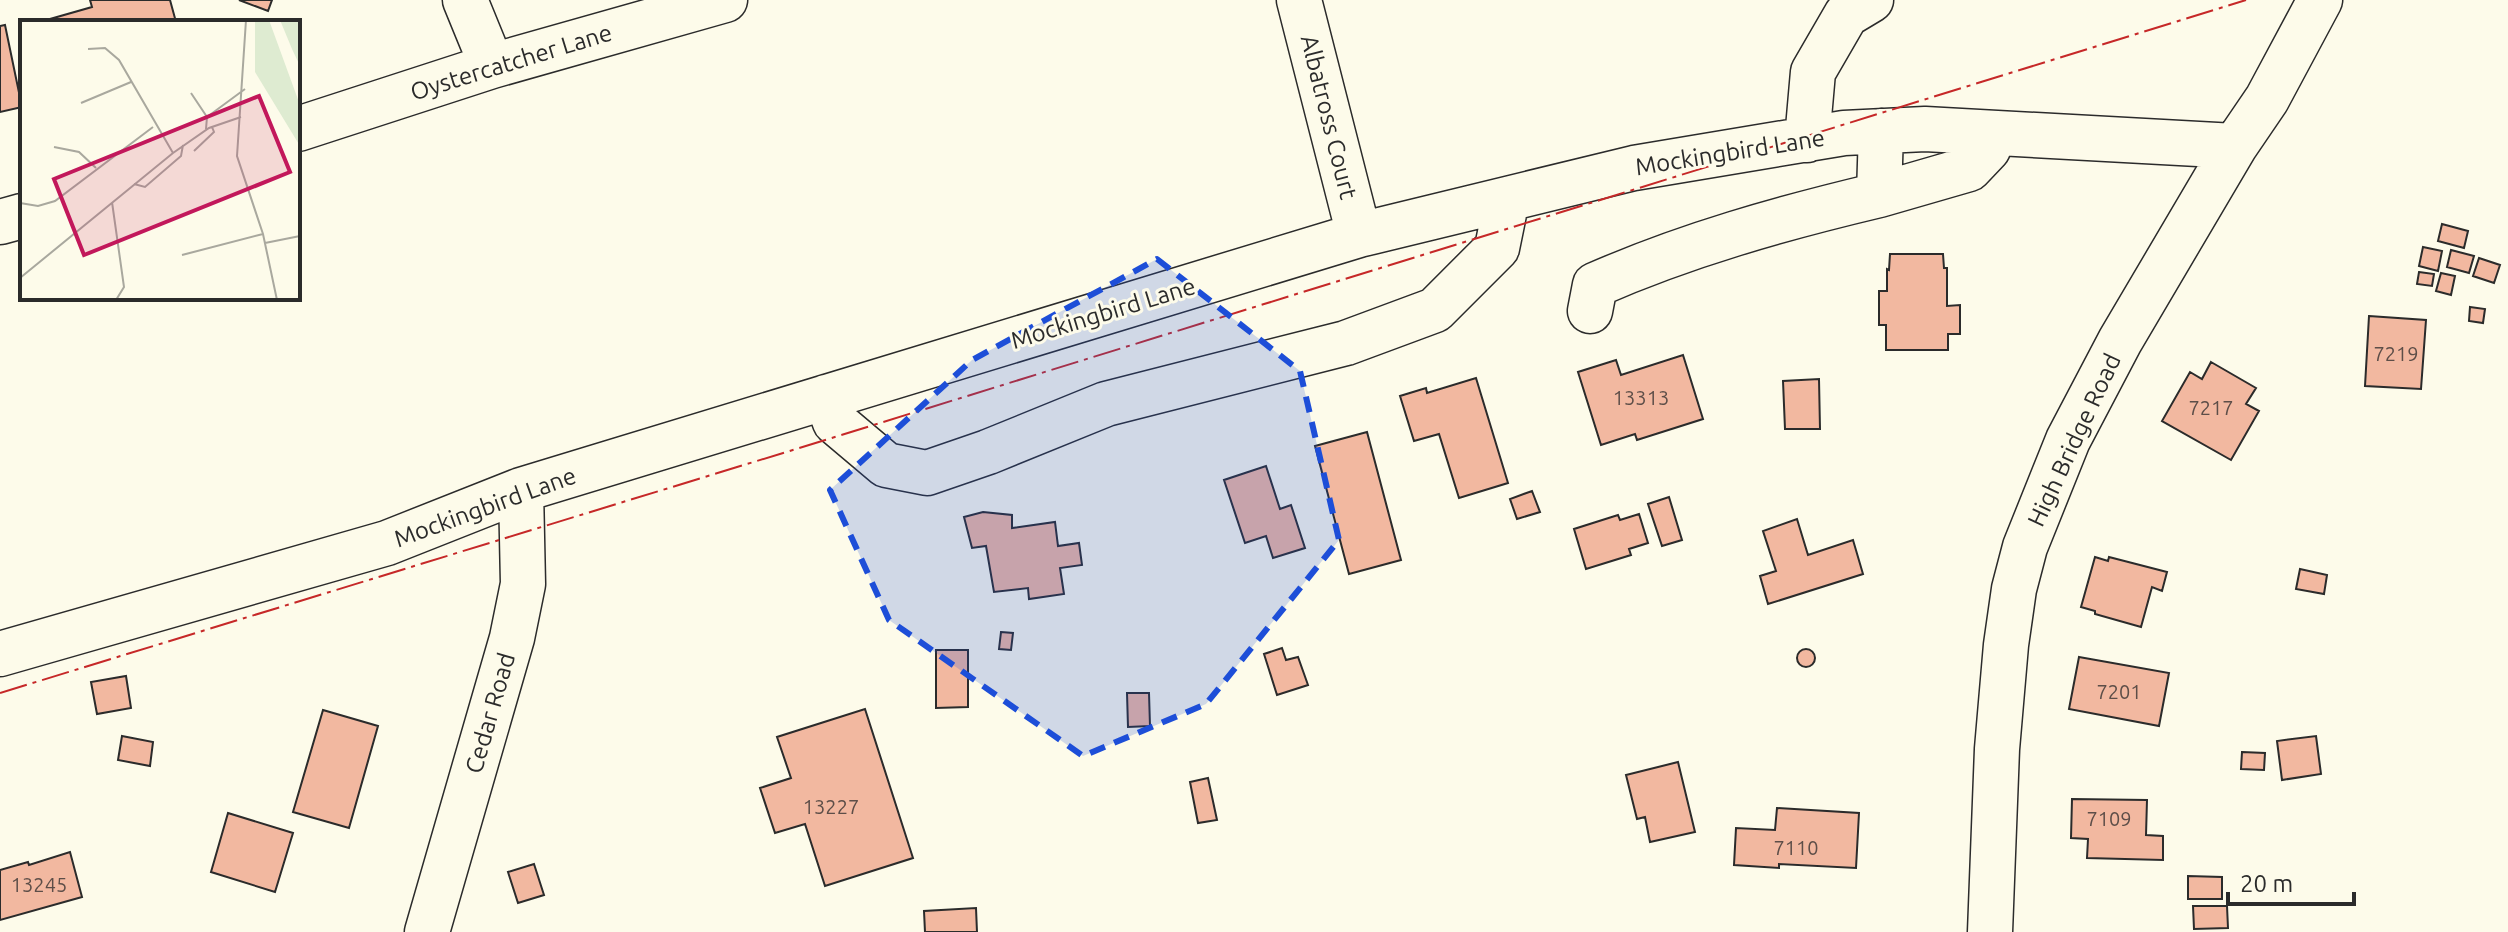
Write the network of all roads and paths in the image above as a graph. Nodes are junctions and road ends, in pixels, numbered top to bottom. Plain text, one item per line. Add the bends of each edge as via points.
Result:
1 (465, 0) edge
2 (725, 0) edge
3 (1299, 0) edge
4 (1870, 0) edge
5 (2320, 0) edge
6 (492, 66) junction
7 (300, 128) edge
8 (1881, 131) junction
9 (1995, 133) junction
10 (1807, 140) junction
11 (2235, 146) junction
12 (1879, 195) junction
13 (1507, 199) junction
14 (20, 217) edge
15 (0, 222) edge
16 (1359, 235) junction
17 (1590, 311) dead end
18 (826, 397) junction
19 (521, 490) junction
20 (0, 654) edge
21 (427, 932) edge
22 (1990, 932) edge

1 - 6 street
2 - 6 street, Oystercatcher Lane
3 - 16 street, Albatross Court
4 - 10 street via 1846,15 1813,72
5 - 11 street, High Bridge Road via 2267,99
6 - 7 street, Oystercatcher Lane
8 - 9 street, Mockingbird Lane
8 - 10 street, Mockingbird Lane
8 - 12 street
9 - 11 street, Mockingbird Lane
9 - 12 street via 1969,169
10 - 13 street, Mockingbird Lane via 1634,168
11 - 22 street, High Bridge Road via 2068,440 2025,547 2006,645
12 - 17 street via 1650,261 1595,285
13 - 16 street, Mockingbird Lane
13 - 18 street via 1497,248 1435,310 1346,343 1106,404 927,473 886,465 835,422
14 - 15 street
16 - 18 street, Mockingbird Lane
18 - 19 street, Mockingbird Lane
19 - 20 street, Mockingbird Lane via 387,543
19 - 21 street, Cedar Road via 523,584 512,638

